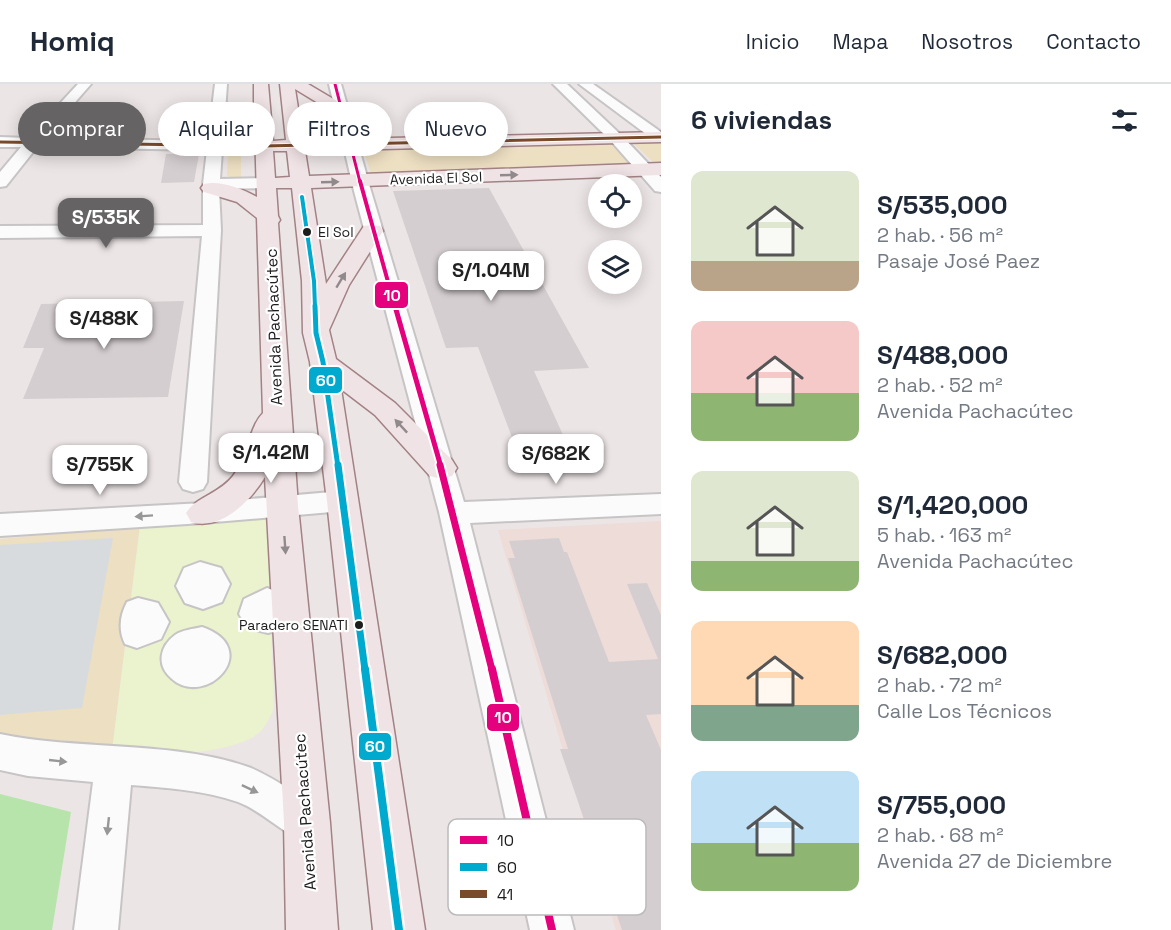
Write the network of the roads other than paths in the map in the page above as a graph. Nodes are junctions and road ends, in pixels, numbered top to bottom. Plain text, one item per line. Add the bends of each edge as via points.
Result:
1 (85, 84) edge
2 (221, 84) edge
3 (261, 84) edge
4 (287, 84) edge
5 (297, 84) edge
6 (335, 84) edge
7 (558, 84) edge
8 (585, 84) edge
9 (69, 102) edge
10 (220, 102) edge
11 (262, 102) edge
12 (289, 102) edge
13 (327, 102) edge
14 (339, 102) edge
15 (660, 137) edge
16 (616, 138) junction
17 (0, 142) edge
18 (18, 143) edge
19 (392, 144) edge
20 (21, 156) edge
21 (215, 156) edge
22 (264, 156) edge
23 (296, 156) edge
24 (353, 156) edge
25 (653, 169) edge
26 (360, 181) junction
27 (0, 182) edge
28 (265, 183) junction
29 (300, 183) junction
30 (211, 186) junction
31 (661, 187) edge
32 (270, 220) junction
33 (212, 230) junction
34 (372, 231) junction
35 (0, 232) edge
36 (320, 348) junction
37 (277, 400) junction
38 (441, 468) junction
39 (193, 482) dead end
40 (343, 501) junction
41 (661, 504) edge
42 (282, 506) junction
43 (203, 513) junction
44 (453, 513) junction
45 (0, 525) edge
46 (0, 752) edge
47 (114, 767) junction
48 (526, 819) edge
49 (308, 823) junction
50 (548, 915) edge
51 (96, 930) edge
52 (312, 930) edge
53 (399, 930) edge
54 (552, 930) edge

1 - 9 street
2 - 10 street
3 - 11 main road, Avenida Pachacútec
4 - 12 main road
5 - 13 main road
6 - 14 street
7 - 16 street
8 - 15 street
15 - 16 main road
16 - 19 main road
16 - 25 street
17 - 18 street
20 - 27 street
21 - 30 street
22 - 28 main road, Avenida Pachacútec
23 - 29 main road
24 - 26 street
26 -> 25 main road, Avenida El Sol
25 - 31 street
29 -> 26 main road, Avenida El Sol
26 - 34 street
28 - 29 main road, Avenida El Sol
28 - 30 street, Avenida El Sol
28 - 32 main road, Avenida Pachacútec
29 - 36 main road
30 - 32 main road via 251,201
30 - 33 street
32 - 37 main road, Avenida Pachacútec
33 - 35 street
33 - 39 street
36 -> 34 main road via 337,285
34 - 38 street
38 -> 36 main road
36 - 40 main road
37 - 42 main road, Avenida Pachacútec
37 - 43 main road via 266,440 244,484 226,501
38 - 44 street
40 - 42 street
40 - 53 main road
41 - 44 street
42 - 43 street
42 -> 49 main road, Avenida Pachacútec
43 -> 45 street
44 - 48 street
46 -> 47 street
47 -> 49 street via 191,772 248,786
47 -> 51 street
49 - 52 main road, Avenida Pachacútec
50 - 54 street

